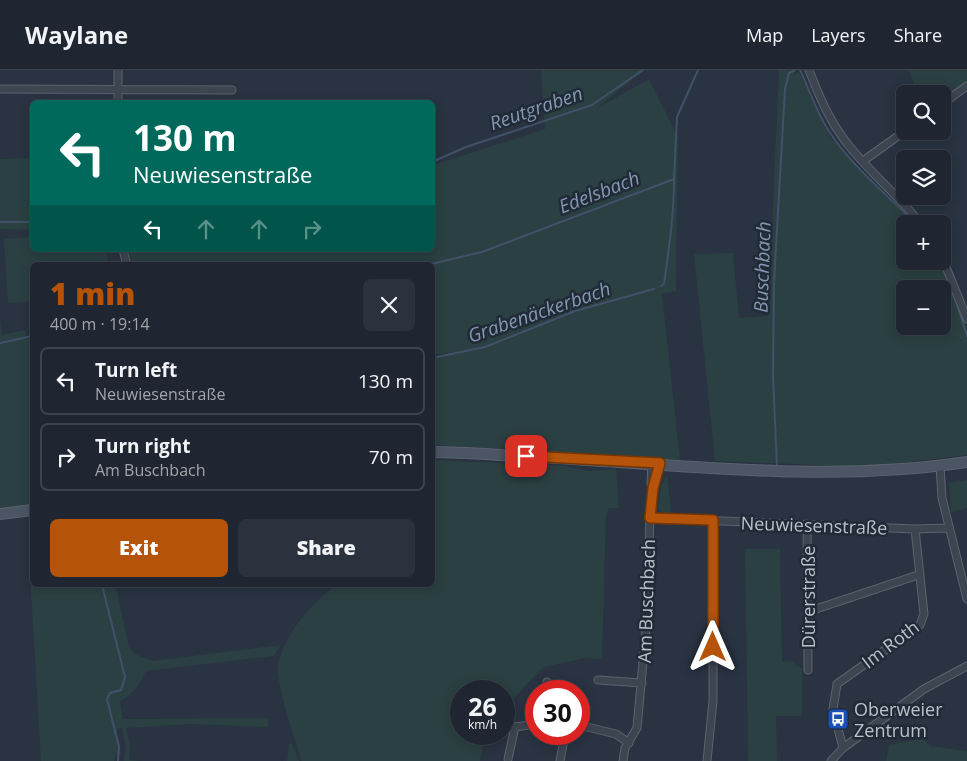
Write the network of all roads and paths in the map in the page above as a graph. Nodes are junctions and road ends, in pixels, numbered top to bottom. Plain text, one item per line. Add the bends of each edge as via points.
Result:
1 (118, 70) edge
2 (809, 70) edge
3 (967, 86) edge
4 (0, 89) edge
5 (118, 89) junction
6 (232, 90) dead end
7 (951, 98) edge
8 (118, 100) edge
9 (896, 137) edge
10 (863, 161) junction
11 (913, 215) edge
12 (947, 270) edge
13 (967, 319) edge
14 (435, 452) edge
15 (967, 462) edge
16 (656, 463) junction
17 (940, 466) junction
18 (30, 510) edge
19 (0, 514) edge
20 (650, 518) junction
21 (713, 520) junction
22 (807, 524) junction
23 (948, 528) junction
24 (915, 529) junction
25 (918, 575) junction
26 (967, 599) edge
27 (807, 612) junction
28 (967, 666) edge
29 (808, 670) dead end
30 (598, 680) dead end
31 (642, 683) junction
32 (525, 726) edge
33 (590, 728) edge
34 (629, 743) junction
35 (562, 745) edge
36 (843, 748) junction
37 (508, 759) dead end
38 (560, 761) edge
39 (623, 761) edge
40 (707, 761) edge
41 (831, 761) edge

1 - 5 street
2 - 10 street via 830,118
3 - 7 street
4 - 5 street
5 - 6 street
5 - 8 street
9 - 10 street
10 - 11 street
12 - 13 street
14 - 16 main road
15 - 17 main road
16 - 17 main road via 860,472
16 - 20 street, Am Buschbach via 651,483
17 - 23 street
18 - 19 main road
20 - 21 street, Neuwiesenstraße
20 - 31 street, Am Buschbach
21 - 22 street, Neuwiesenstraße
21 - 40 street via 714,701
22 - 24 street, Neuwiesenstraße
22 - 27 street, Dürerstraße
23 - 24 street, Neuwiesenstraße
23 - 26 street
24 - 25 street, Im Roth
25 - 27 street
25 - 36 street, Im Roth via 924,614 920,625 837,684 833,709
27 - 29 street, Dürerstraße
28 - 36 street via 924,689
30 - 31 street, Am Buschbach
31 - 34 street, Am Buschbach via 637,728
32 - 37 street via 515,727
33 - 34 street via 616,734
34 - 39 street, Am Buschbach
35 - 38 street
36 - 41 street

